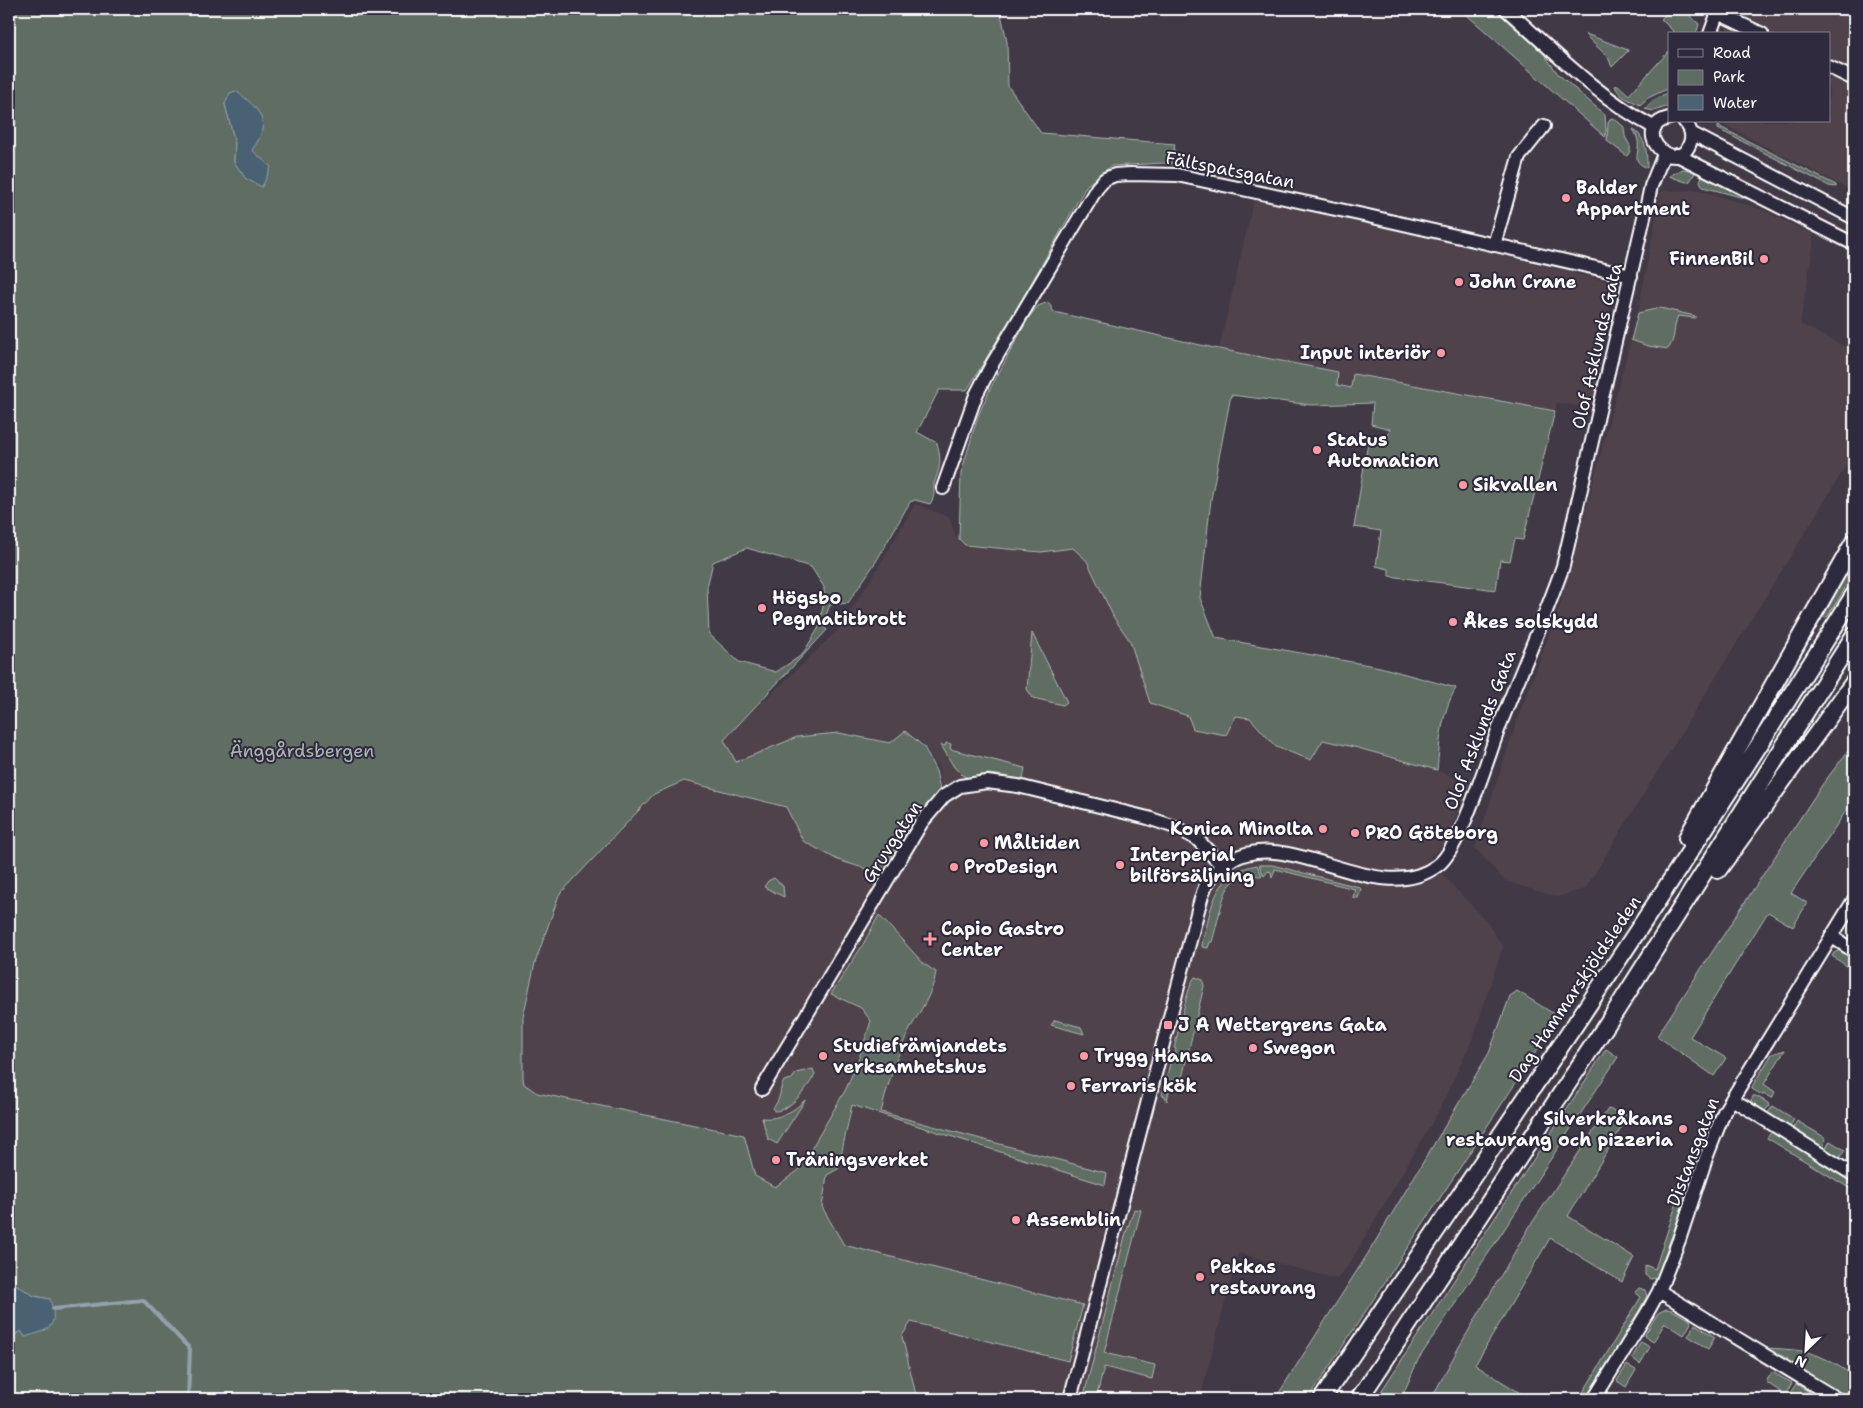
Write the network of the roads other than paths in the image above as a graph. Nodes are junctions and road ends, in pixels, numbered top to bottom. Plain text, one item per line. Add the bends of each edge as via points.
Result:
1 (1506, 9) edge
2 (1719, 11) edge
3 (1711, 32) edge
4 (1758, 32) edge
5 (1830, 67) edge
6 (1854, 79) edge
7 (1668, 118) edge
8 (1685, 122) edge
9 (1544, 126) dead end
10 (1655, 128) junction
11 (1691, 133) junction
12 (1671, 154) junction
13 (1854, 218) edge
14 (1854, 244) edge
15 (1494, 245) junction
16 (1631, 276) junction
17 (943, 488) dead end
18 (1854, 542) edge
19 (1854, 595) edge
20 (1854, 636) edge
21 (1854, 682) edge
22 (1222, 866) junction
23 (1854, 900) edge
24 (1832, 937) junction
25 (1854, 951) edge
26 (1588, 1006) junction
27 (1617, 1009) junction
28 (762, 1089) dead end
29 (1732, 1099) junction
30 (1854, 1174) edge
31 (1659, 1291) junction
32 (1070, 1399) edge
33 (1322, 1399) edge
34 (1359, 1399) edge
35 (1594, 1399) edge
36 (1837, 1399) edge

1 - 10 street via 1600,92
2 - 3 street
2 - 4 street
5 - 6 street
7 - 10 street
8 - 11 street
9 - 15 street via 1519,157
10 - 12 street via 1657,147
11 - 12 street, Olof Asklunds Gata via 1687,149
11 - 13 street
12 - 14 street
12 - 16 street, Olof Asklunds Gata via 1652,186
15 - 16 street, Fältspatsgatan
15 - 17 street, Fältspatsgatan via 1177,175 1130,174 1105,179 991,366 976,395
16 - 22 street, Olof Asklunds Gata via 1563,566 1469,808 1445,859 1408,878 1388,879 1286,854 1262,852 1251,852
18 - 26 main road
19 - 26 main road, Dag Hammarskjöldsleden
20 - 27 main road
21 - 27 main road
22 - 28 street, Gruvgatan via 1197,839 1148,818 1018,786 987,782 960,786 944,796 922,822
22 - 32 street via 1206,885 1199,906
23 - 24 street, Distansgatan
24 - 25 street
24 - 29 street, Distansgatan
26 - 33 main road, Dag Hammarskjöldsleden
27 - 34 main road
29 - 30 street
29 - 31 street, Distansgatan via 1706,1158
31 - 35 street, Distansgatan
31 - 36 street

